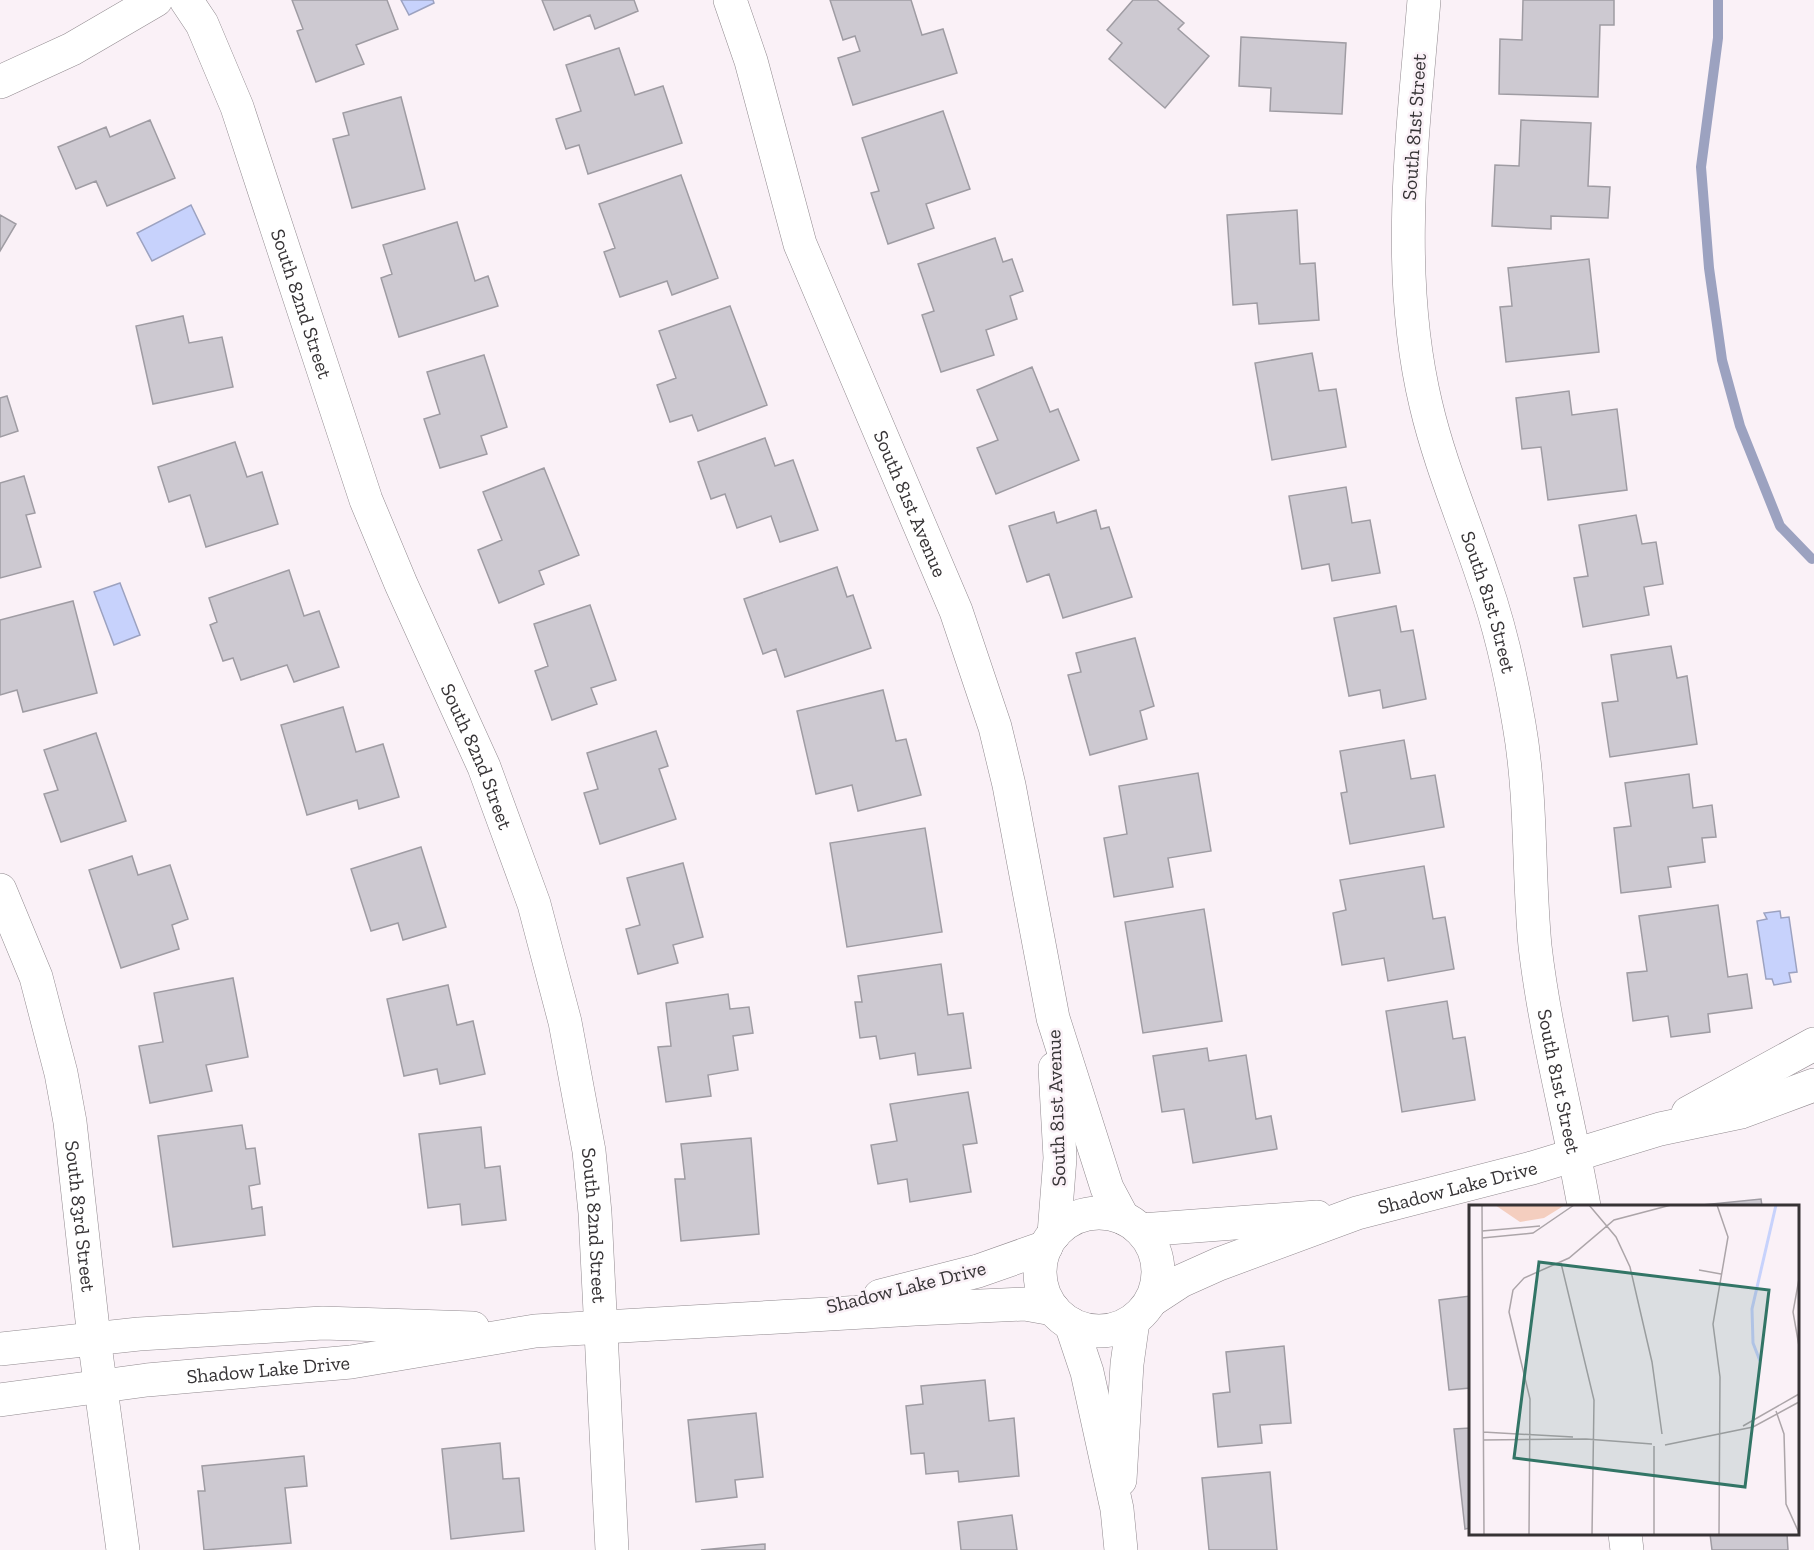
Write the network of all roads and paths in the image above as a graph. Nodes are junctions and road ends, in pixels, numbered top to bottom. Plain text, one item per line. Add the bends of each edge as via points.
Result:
1 (156, 0) edge
2 (186, 0) edge
3 (730, 0) edge
4 (1424, 0) edge
5 (0, 82) edge
6 (0, 890) edge
7 (1053, 1018) junction
8 (1814, 1044) edge
9 (1814, 1085) edge
10 (1660, 1129) junction
11 (1575, 1156) junction
12 (1584, 1205) edge
13 (1357, 1213) junction
14 (1132, 1224) junction
15 (1050, 1241) junction
16 (1142, 1310) junction
17 (1062, 1316) junction
18 (764, 1319) junction
19 (599, 1327) junction
20 (535, 1331) junction
21 (94, 1338) junction
22 (0, 1349) edge
23 (100, 1386) junction
24 (0, 1400) edge
25 (1117, 1509) junction
26 (1625, 1535) edge
27 (123, 1550) edge
28 (612, 1550) edge
29 (1121, 1550) edge
30 (1627, 1550) edge

1 - 5 street via 72,49
2 - 19 street, South 82nd Street via 207,34 237,107 366,500 484,767 534,904 565,1022 589,1150
3 - 7 street, South 81st Avenue via 751,61 800,244 956,611 977,670 1009,786
4 - 11 street, South 81st Street via 1408,204 1409,278 1417,357 1426,407 1484,580 1512,688 1525,763 1536,949
6 - 21 street, South 83rd Street via 36,977 61,1073
7 - 14 street, South 81st Avenue via 1104,1179
7 - 15 street, South 81st Avenue via 1060,1158
8 - 10 street, Shadow Lake Drive
9 - 10 street, Shadow Lake Drive via 1741,1112
10 - 11 street, Shadow Lake Drive
11 - 12 street, South 81st Street
11 - 13 street, Shadow Lake Drive
13 - 14 street, Shadow Lake Drive
13 - 16 street, Shadow Lake Drive via 1181,1281
14 - 15 street via 1105,1214 1086,1215 1068,1222
14 - 16 street via 1152,1245 1158,1263 1158,1282
15 - 17 street via 1041,1268 1043,1289
15 - 18 street, Shadow Lake Drive via 978,1271
16 - 17 street via 1113,1330 1091,1331
16 - 25 street via 1126,1364
17 - 18 street, Shadow Lake Drive via 1024,1304
17 - 25 street via 1087,1372
18 - 19 street, Shadow Lake Drive
19 - 20 street, Shadow Lake Drive
19 - 28 street, South 82nd Street
20 - 21 street, Shadow Lake Drive via 323,1323
20 - 23 street, Shadow Lake Drive via 351,1362
21 - 22 street, Shadow Lake Drive
21 - 23 street, South 83rd Street
23 - 24 street, Shadow Lake Drive
23 - 27 street, South 83rd Street
25 - 29 street
26 - 30 street

